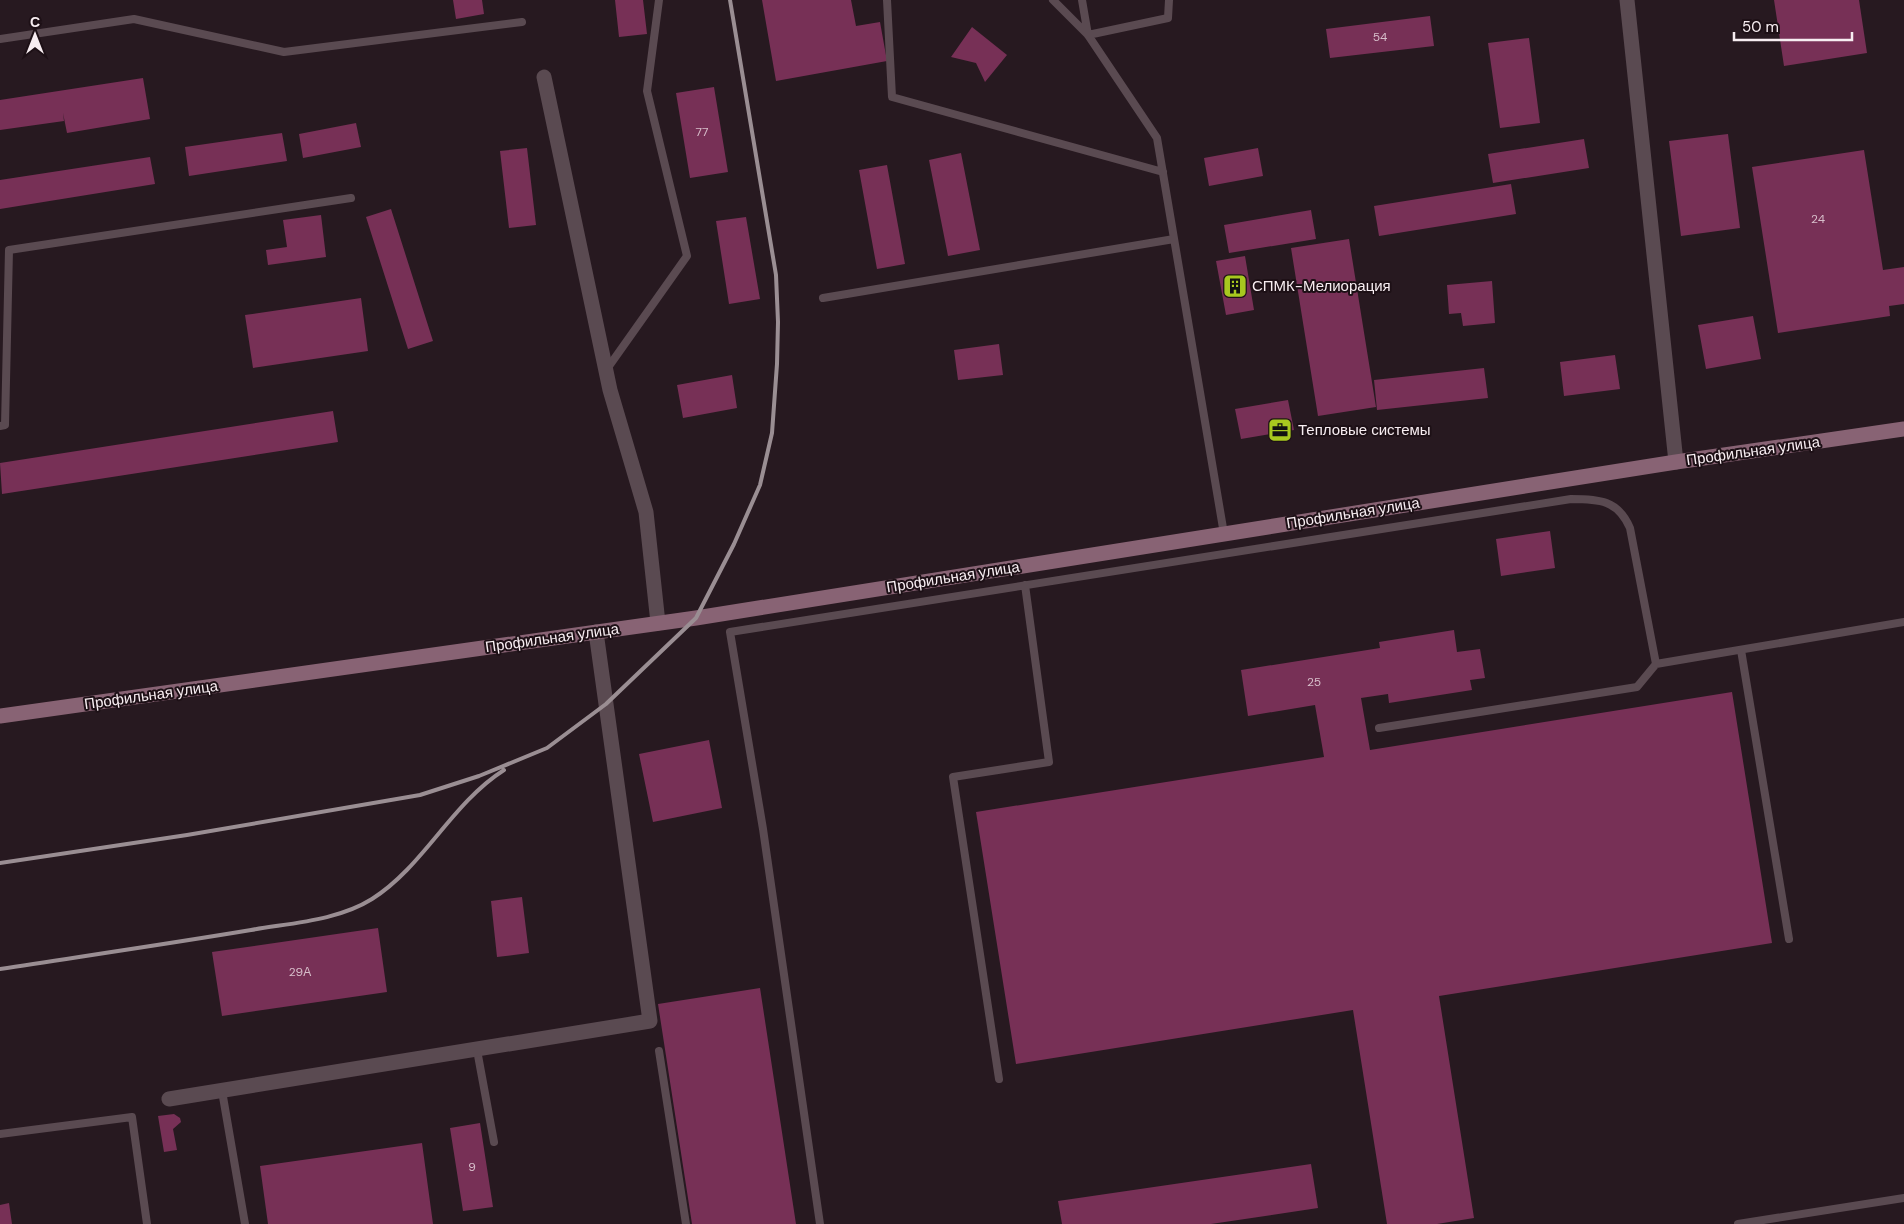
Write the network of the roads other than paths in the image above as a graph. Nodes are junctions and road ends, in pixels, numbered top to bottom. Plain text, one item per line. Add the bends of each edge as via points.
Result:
1 (658, 0) edge
2 (887, 0) edge
3 (1053, 0) edge
4 (1082, 0) edge
5 (1170, 0) edge
6 (1627, 0) edge
7 (522, 22) dead end
8 (1088, 36) junction
9 (0, 38) edge
10 (544, 78) dead end
11 (1163, 172) junction
12 (351, 198) dead end
13 (1174, 239) junction
14 (823, 298) dead end
15 (606, 371) junction
16 (0, 426) edge
17 (1904, 429) edge
18 (1676, 462) junction
19 (1224, 534) junction
20 (1025, 585) junction
21 (1904, 622) edge
22 (658, 623) junction
23 (596, 632) junction
24 (1741, 650) junction
25 (1656, 664) junction
26 (0, 716) edge
27 (1379, 728) dead end
28 (1788, 939) dead end
29 (477, 1050) junction
30 (659, 1051) dead end
31 (998, 1079) dead end
32 (222, 1091) junction
33 (169, 1099) dead end
34 (0, 1134) edge
35 (494, 1142) dead end
36 (1904, 1198) edge
37 (147, 1224) edge
38 (245, 1224) edge
39 (686, 1224) edge
40 (820, 1224) edge
41 (1738, 1224) edge

1 - 15 lane via 647,91 687,256
2 - 11 lane via 892,97
3 - 8 lane
4 - 8 lane
5 - 8 lane via 1168,18
6 - 18 street
7 - 9 lane via 284,52 134,19
8 - 11 lane via 1157,138
10 - 15 street
11 - 13 lane
12 - 16 lane via 10,250 5,425
13 - 14 lane
13 - 19 lane
15 - 22 street via 646,512
17 - 18 street, Профильная улица
18 - 19 street, Профильная улица
19 - 22 street, Профильная улица
20 - 25 lane via 1571,499 1596,499 1613,505 1624,515 1630,528
20 - 31 lane via 1049,762 953,777
20 - 40 lane via 730,632 763,829
21 - 24 lane
22 - 23 street, Профильная улица
23 - 26 street, Профильная улица
23 - 29 street via 650,1021
24 - 25 lane
24 - 28 lane
25 - 27 lane via 1637,687
29 - 32 street
29 - 35 lane
30 - 39 lane
32 - 33 street
32 - 38 lane
34 - 37 lane via 132,1117
36 - 41 lane

